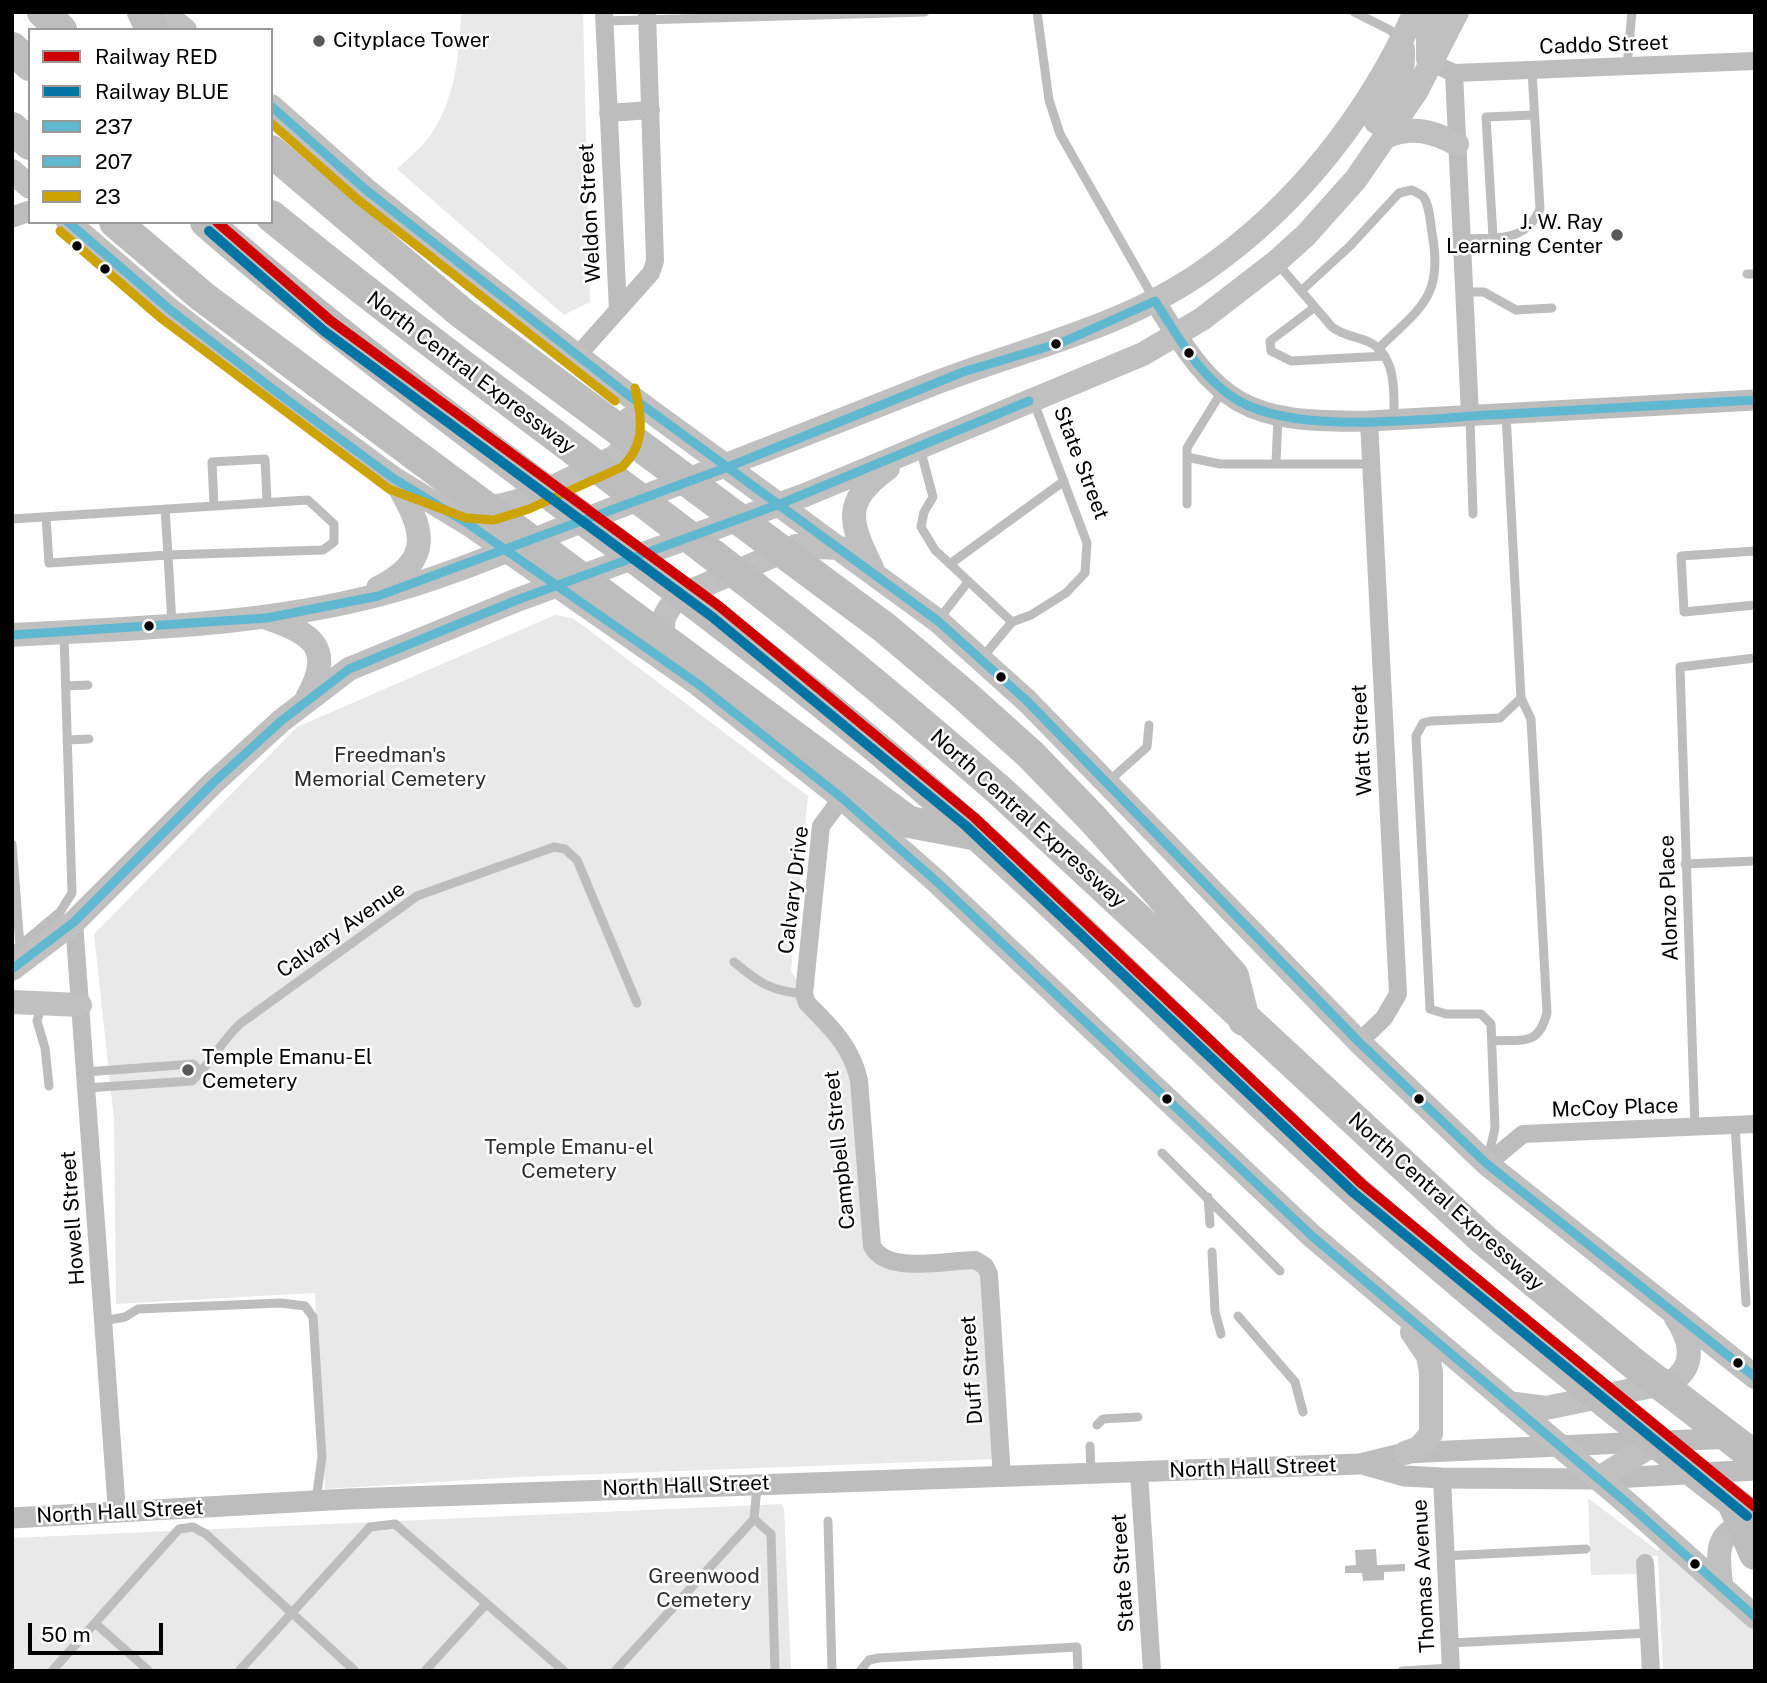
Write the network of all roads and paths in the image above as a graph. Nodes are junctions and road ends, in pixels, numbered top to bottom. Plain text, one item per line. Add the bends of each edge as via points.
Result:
1 (43, 12) edge
2 (143, 12) edge
3 (163, 12) edge
4 (925, 12) edge
5 (1037, 12) edge
6 (1354, 12) edge
7 (1415, 12) edge
8 (1433, 12) edge
9 (1457, 12) edge
10 (1632, 12) edge
11 (647, 16) edge
12 (679, 16) edge
13 (604, 17) edge
14 (59, 28) edge
15 (151, 28) edge
16 (182, 28) edge
17 (1402, 40) junction
18 (12, 48) edge
19 (1755, 61) edge
20 (28, 63) edge
21 (1432, 63) junction
22 (1628, 66) junction
23 (1532, 70) junction
24 (1454, 73) junction
25 (273, 108) edge
26 (651, 110) junction
27 (608, 113) junction
28 (1534, 115) junction
29 (12, 128) edge
30 (1387, 136) junction
31 (28, 142) edge
32 (1457, 144) junction
33 (273, 153) edge
34 (12, 171) edge
35 (1356, 180) junction
36 (28, 185) edge
37 (273, 218) edge
38 (70, 224) edge
39 (118, 224) edge
40 (208, 224) edge
41 (1493, 237) junction
42 (1462, 239) junction
43 (1276, 262) junction
44 (1301, 291) junction
45 (1465, 292) junction
46 (1155, 301) junction
47 (1315, 307) junction
48 (1552, 308) dead end
49 (618, 310) junction
50 (1176, 336) junction
51 (1381, 352) junction
52 (578, 355) junction
53 (1223, 390) junction
54 (623, 391) junction
55 (1033, 400) junction
56 (1755, 400) edge
57 (1506, 414) junction
58 (1470, 415) junction
59 (1278, 417) junction
60 (1394, 419) junction
61 (1369, 421) junction
62 (915, 449) junction
63 (1187, 457) junction
64 (1276, 463) junction
65 (1372, 464) junction
66 (720, 469) junction
67 (393, 478) junction
68 (1064, 481) junction
69 (267, 502) junction
70 (1187, 504) dead end
71 (214, 506) junction
72 (771, 508) junction
73 (165, 509) junction
74 (1473, 514) dead end
75 (46, 517) junction
76 (12, 519) edge
77 (517, 547) junction
78 (842, 549) junction
79 (1755, 551) edge
80 (168, 555) junction
81 (950, 564) junction
82 (874, 572) junction
83 (567, 582) junction
84 (968, 582) junction
85 (336, 604) junction
86 (1755, 605) edge
87 (267, 618) junction
88 (937, 621) junction
89 (1012, 622) junction
90 (172, 625) junction
91 (64, 632) junction
92 (12, 635) edge
93 (1755, 658) edge
94 (981, 660) junction
95 (698, 684) junction
96 (88, 685) dead end
97 (66, 686) junction
98 (1521, 698) junction
99 (303, 704) junction
100 (1149, 725) dead end
101 (89, 739) dead end
102 (67, 740) junction
103 (1108, 782) junction
104 (842, 798) junction
105 (978, 835) junction
106 (12, 844) edge
107 (1755, 861) edge
108 (1685, 864) junction
109 (74, 922) junction
110 (15, 956) edge
111 (734, 962) dead end
112 (804, 993) junction
113 (12, 1002) edge
114 (42, 1003) junction
115 (637, 1003) dead end
116 (80, 1005) junction
117 (1245, 1021) junction
118 (1493, 1041) junction
119 (1359, 1042) junction
120 (202, 1072) junction
121 (85, 1080) junction
122 (49, 1086) dead end
123 (1755, 1124) edge
124 (1735, 1125) junction
125 (1695, 1128) junction
126 (1161, 1153) dead end
127 (1487, 1164) junction
128 (1208, 1197) junction
129 (1210, 1224) dead end
130 (1212, 1252) dead end
131 (979, 1262) joint
132 (1280, 1271) dead end
133 (1746, 1303) dead end
134 (1670, 1309) junction
135 (1401, 1314) junction
136 (1238, 1316) dead end
137 (103, 1321) junction
138 (1222, 1334) dead end
139 (1755, 1377) edge
140 (1505, 1402) junction
141 (1303, 1412) dead end
142 (1138, 1417) dead end
143 (1097, 1425) dead end
144 (1755, 1437) edge
145 (1665, 1442) junction
146 (1090, 1446) dead end
147 (1558, 1448) junction
148 (1405, 1453) junction
149 (1360, 1464) junction
150 (1751, 1464) edge
151 (1139, 1473) junction
152 (1615, 1474) junction
153 (1091, 1475) junction
154 (1002, 1478) junction
155 (1442, 1478) junction
156 (757, 1484) junction
157 (316, 1500) junction
158 (117, 1512) junction
159 (1747, 1514) edge
160 (12, 1518) edge
161 (754, 1519) junction
162 (828, 1521) dead end
163 (1586, 1549) dead end
164 (1755, 1554) edge
165 (1444, 1556) junction
166 (1645, 1563) dead end
167 (1721, 1586) junction
168 (486, 1604) junction
169 (292, 1613) junction
170 (1755, 1617) edge
171 (96, 1623) junction
172 (1649, 1633) junction
173 (1450, 1643) junction
174 (1451, 1670) edge
175 (52, 1671) edge
176 (149, 1671) edge
177 (239, 1671) edge
178 (355, 1671) edge
179 (425, 1671) edge
180 (564, 1671) edge
181 (615, 1671) edge
182 (775, 1671) edge
183 (832, 1671) edge
184 (860, 1671) edge
185 (1078, 1671) edge
186 (1152, 1671) edge
187 (1402, 1671) edge
188 (1651, 1671) edge

1 - 14 highway
2 - 15 highway
3 - 16 main road
4 - 12 lane
5 - 46 lane via 1049,100 1060,134
6 - 17 lane
7 - 17 main road
8 - 21 main road via 1426,45
9 - 21 main road
10 - 22 lane
11 - 12 lane
11 - 13 lane
11 - 26 street, Weldon Street
13 - 27 street, Weldon Street
17 - 35 main road via 1402,74 1395,94 1359,147
17 - 46 main road via 1352,125 1308,178 1244,241
18 - 20 highway
19 - 22 street, Caddo Street
21 - 24 street
21 - 30 main road
22 - 23 street, Caddo Street
23 - 24 street, Caddo Street
23 - 28 lane
24 - 32 street
25 - 52 main road via 365,189
26 - 27 street, Weldon Street
26 - 49 street, Weldon Street via 655,261 651,273
27 - 49 street, Weldon Street
28 - 41 lane via 1540,209 1533,225 1518,235
28 - 41 lane via 1486,117
29 - 31 highway
30 - 32 main road via 1404,129 1422,130
30 - 35 main road
32 - 42 street
33 - 117 highway via 463,314 885,628 962,693 1030,754 1233,976
34 - 36 main road
35 - 43 main road
37 - 117 highway, North Central Expressway via 448,358 852,665 999,790
38 - 67 main road via 169,309
39 - 105 highway via 204,297 909,822
40 - 105 highway via 382,366 750,643
41 - 42 lane
42 - 45 street
43 - 44 lane
43 - 50 main road
44 - 47 lane
44 - 51 lane via 1399,193 1412,190 1423,196 1436,253 1433,291
45 - 48 lane via 1484,292 1516,310
45 - 58 street
46 - 50 street
46 - 66 main road via 1063,342 963,372
47 - 51 lane via 1340,333 1369,342
47 - 51 lane via 1270,341 1271,351 1291,361
49 - 52 street, Weldon Street
50 - 53 street
50 - 55 main road
51 - 60 lane via 1393,379
52 - 54 main road
53 - 59 street via 1245,405
53 - 63 lane via 1195,431
54 - 66 main road
54 - 67 main road via 630,422 625,445 615,457 524,498 492,508 470,506
55 - 62 main road
55 - 68 lane, State Street
56 - 57 street
57 - 58 street
57 - 98 lane
58 - 60 street
58 - 74 lane
59 - 61 street
59 - 64 lane
60 - 61 street
61 - 65 street, Watt Street
62 - 72 main road
62 - 81 lane via 933,497 921,527
62 - 82 main road via 864,486 858,498 855,528
63 - 64 lane via 1220,464
63 - 70 lane
64 - 65 lane
65 - 119 street, Watt Street via 1398,994 1384,1018
66 - 72 main road
66 - 77 main road
67 - 77 main road
67 - 85 main road via 418,524 417,556 381,587
68 - 81 lane
68 - 89 lane, State Street via 1087,543 1085,573 1066,593
69 - 71 lane
69 - 71 lane via 265,458 212,462
69 - 80 lane via 308,500 334,524 334,542 312,551
71 - 73 lane
72 - 78 main road
72 - 83 main road
73 - 75 lane
73 - 80 lane
75 - 76 lane
75 - 80 lane via 49,563
77 - 83 main road
77 - 85 main road via 420,583
78 - 82 main road
78 - 95 main road via 796,546 670,604 662,624 669,647
79 - 86 lane via 1681,556 1684,612
80 - 90 lane
81 - 84 lane
82 - 88 main road
83 - 95 main road
83 - 99 main road via 349,669
84 - 88 lane
84 - 89 lane
85 - 87 main road
87 - 90 main road
87 - 99 main road via 302,631 319,653 319,675
88 - 94 main road
89 - 94 lane, State Street
90 - 91 main road
91 - 92 main road
91 - 97 lane
93 - 108 lane, Alonzo Place via 1680,667
94 - 103 main road
95 - 104 main road
96 - 97 lane
97 - 102 lane
98 - 118 lane via 1531,719 1547,1013 1533,1039
98 - 118 lane via 1500,718 1432,721 1423,723 1416,736 1430,1009 1481,1014 1491,1024
99 - 109 main road via 212,784
100 - 103 lane via 1147,747
101 - 102 lane
102 - 110 lane via 72,892 60,912
103 - 119 main road
104 - 112 street, Calvary Drive via 821,826
104 - 135 main road
105 - 159 highway via 1362,1197
106 - 110 lane
107 - 108 lane
108 - 125 lane, Alonzo Place
109 - 110 main road
109 - 116 street, Howell Street
111 - 112 lane via 761,984 782,992
112 - 131 street, Campbell Street via 855,1063 872,1246 877,1256 894,1264
113 - 114 main road
114 - 116 main road
114 - 122 lane via 37,1021
115 - 120 lane, Calvary Avenue via 577,860 565,849 554,847 417,896 241,1023 223,1038
116 - 121 street, Howell Street
117 - 150 highway, North Central Expressway via 1484,1240
118 - 127 lane via 1495,1128
119 - 127 main road
120 - 121 lane via 192,1081
120 - 121 lane via 193,1064
121 - 137 street, Howell Street
123 - 124 street, McCoy Place
124 - 125 street, McCoy Place
124 - 133 lane
125 - 127 street, McCoy Place via 1523,1134
126 - 128 lane
127 - 134 main road
128 - 129 lane
128 - 132 lane
130 - 138 lane via 1215,1312
131 - 154 street, Duff Street via 989,1274
134 - 139 main road
134 - 140 main road via 1685,1331 1690,1349 1679,1377 1671,1382 1537,1409
135 - 140 main road
135 - 148 main road via 1428,1356 1432,1372 1431,1434 1419,1448
136 - 141 lane via 1295,1382
137 - 157 lane via 138,1309 300,1303 313,1317 322,1457
137 - 158 street, Howell Street
140 - 147 main road
142 - 143 lane via 1103,1419
144 - 145 street, North Hall Street
145 - 147 street, North Hall Street
145 - 152 main road via 1644,1450
146 - 153 lane
147 - 148 street, North Hall Street
147 - 152 main road
148 - 149 street, North Hall Street
149 - 151 street, North Hall Street
149 - 155 street, North Hall Street via 1404,1476
150 - 152 street, North Hall Street
151 - 153 street, North Hall Street
151 - 186 street, State Street
152 - 155 street, North Hall Street
152 - 167 main road
153 - 154 street, North Hall Street
154 - 156 street, North Hall Street
155 - 165 street, Thomas Avenue
156 - 157 street, North Hall Street
156 - 161 lane
157 - 158 street, North Hall Street
158 - 160 street, North Hall Street
159 - 164 highway
159 - 167 main road via 1719,1546
161 - 181 lane
161 - 182 lane via 771,1534
162 - 183 lane
163 - 165 lane
165 - 173 street, Thomas Avenue
166 - 172 street
167 - 170 main road
168 - 169 lane via 395,1524 370,1527
168 - 179 lane
168 - 180 lane
169 - 171 lane via 193,1527 179,1529
169 - 177 lane
169 - 178 lane
171 - 175 lane
171 - 176 lane
172 - 173 lane
172 - 188 street
173 - 174 street, Thomas Avenue
174 - 187 lane
184 - 185 lane via 869,1660 879,1658 1077,1647

